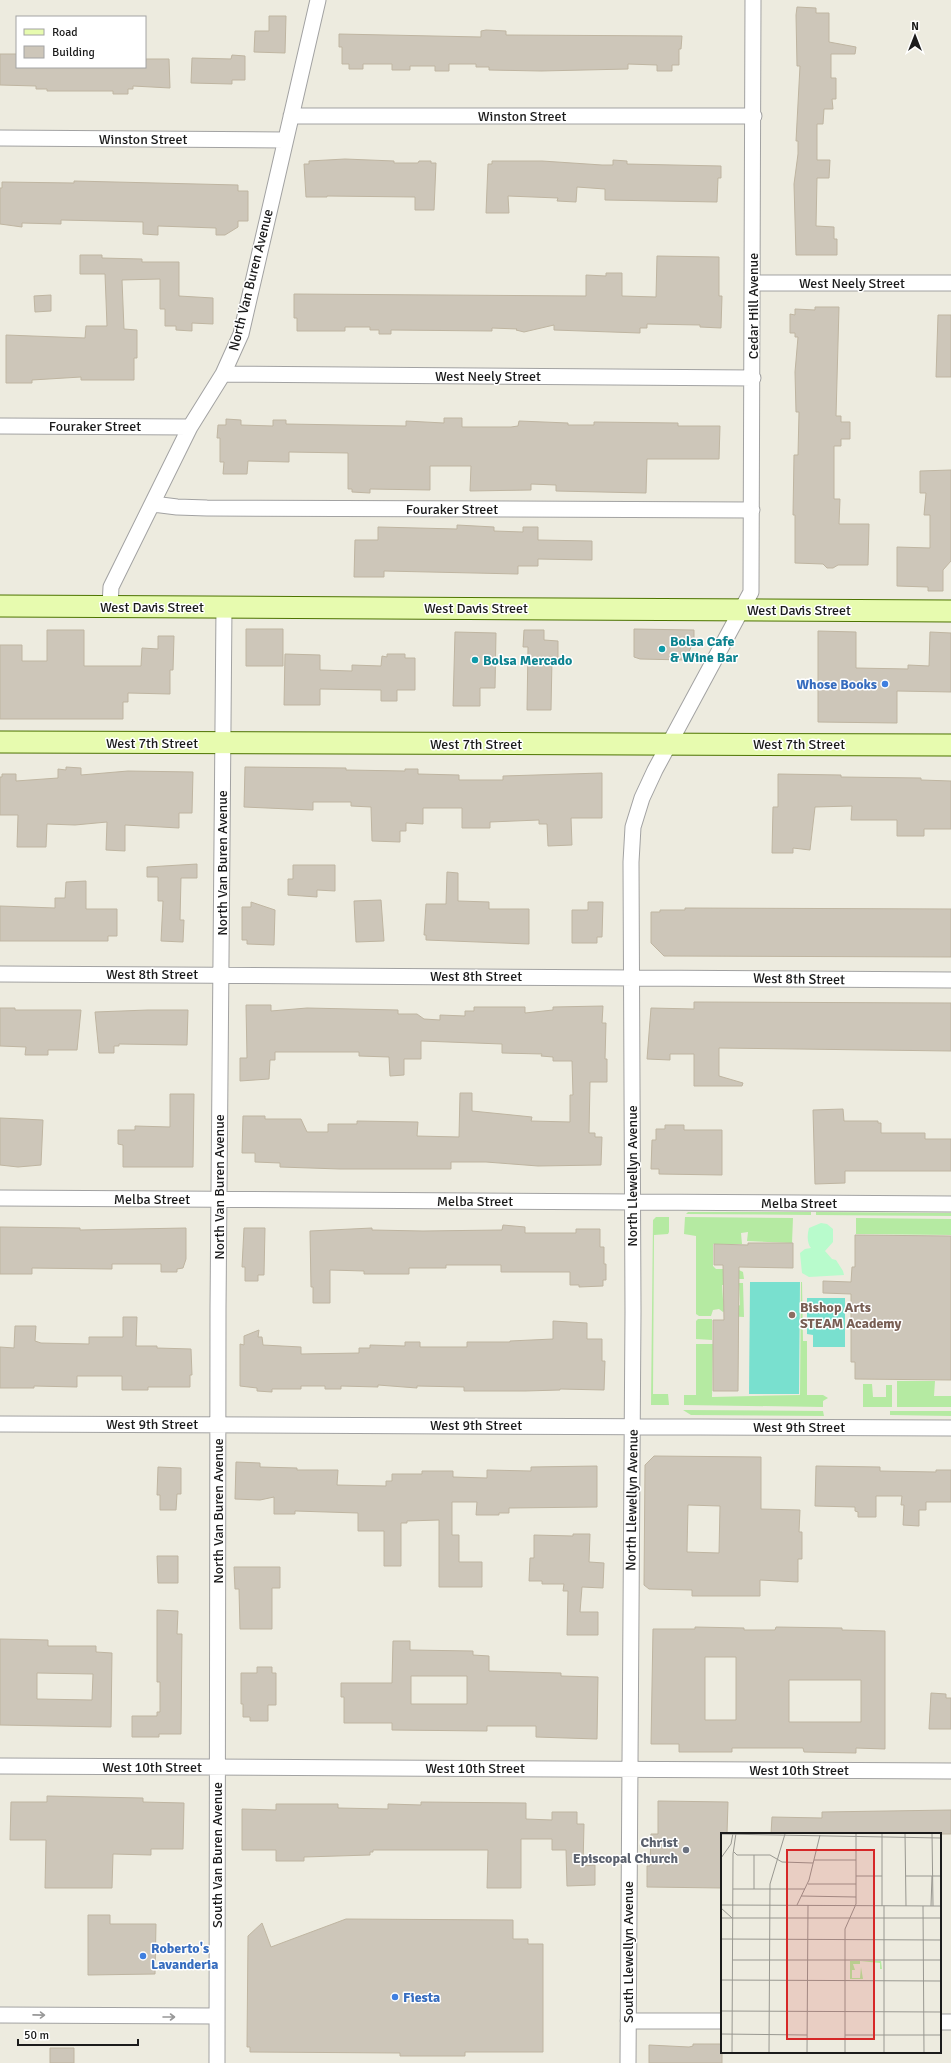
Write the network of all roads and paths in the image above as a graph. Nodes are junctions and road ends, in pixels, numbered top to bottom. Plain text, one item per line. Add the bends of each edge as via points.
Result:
1 (318, 0) edge
2 (753, 0) edge
3 (291, 116) junction
4 (754, 116) junction
5 (0, 138) edge
6 (285, 140) junction
7 (752, 283) junction
8 (951, 283) edge
9 (223, 374) junction
10 (753, 378) junction
11 (0, 426) edge
12 (190, 426) junction
13 (153, 504) junction
14 (752, 510) junction
15 (0, 606) edge
16 (110, 606) junction
17 (224, 607) junction
18 (742, 610) junction
19 (951, 611) edge
20 (0, 742) edge
21 (669, 743) junction
22 (222, 744) junction
23 (951, 745) edge
24 (0, 974) edge
25 (221, 974) junction
26 (631, 977) junction
27 (951, 980) edge
28 (0, 1198) edge
29 (219, 1199) junction
30 (632, 1203) junction
31 (951, 1204) edge
32 (0, 1424) edge
33 (219, 1424) junction
34 (633, 1426) junction
35 (951, 1428) edge
36 (0, 1766) edge
37 (217, 1767) junction
38 (629, 1769) junction
39 (951, 1771) edge
40 (0, 2015) edge
41 (216, 2016) junction
42 (628, 2020) junction
43 (721, 2021) edge
44 (217, 2063) edge
45 (628, 2063) edge

1 - 3 street, North Van Buren Avenue
2 - 4 street, Cedar Hill Avenue
3 - 4 street, Winston Street
3 - 6 street, North Van Buren Avenue
4 - 7 street, Cedar Hill Avenue
5 - 6 street, Winston Street
6 - 9 street, North Van Buren Avenue via 241,334
7 - 8 street, West Neely Street
7 - 10 street, Cedar Hill Avenue
9 - 10 street, West Neely Street
9 - 12 street, North Van Buren Avenue
10 - 14 street, Cedar Hill Avenue
11 - 12 street, Fouraker Street
12 - 13 street, North Van Buren Avenue
13 - 14 street, Fouraker Street via 207,508
13 - 16 street, North Van Buren Avenue via 111,587
14 - 18 street, Cedar Hill Avenue via 751,592
15 - 16 main road, West Davis Street
16 - 17 main road, West Davis Street
17 - 18 main road, West Davis Street
17 - 22 street, North Van Buren Avenue
18 - 19 main road, West Davis Street
18 - 21 street, North Llewellyn Avenue
20 - 22 main road, West 7th Street
21 - 22 main road, West 7th Street
21 - 23 main road, West 7th Street
21 - 26 street, North Llewellyn Avenue via 642,798 634,828 631,862
22 - 25 street, North Van Buren Avenue
24 - 25 street, West 8th Street
25 - 26 street, West 8th Street
25 - 29 street, North Van Buren Avenue
26 - 27 street, West 8th Street
26 - 30 street, North Llewellyn Avenue
28 - 29 street, Melba Street
29 - 30 street, Melba Street
29 - 33 street, North Van Buren Avenue
30 - 31 street, Melba Street
30 - 34 street, North Llewellyn Avenue
32 - 33 street, West 9th Street
33 - 34 street, West 9th Street
33 - 37 street, North Van Buren Avenue
34 - 35 street, West 9th Street
34 - 38 street, North Llewellyn Avenue
36 - 37 street, West 10th Street
37 - 38 street, West 10th Street
37 - 41 street, South Van Buren Avenue
38 - 39 street, West 10th Street
38 - 42 street, South Llewellyn Avenue
40 -> 41 street
41 - 44 street, South Van Buren Avenue
42 - 43 street
42 - 45 street, South Llewellyn Avenue

